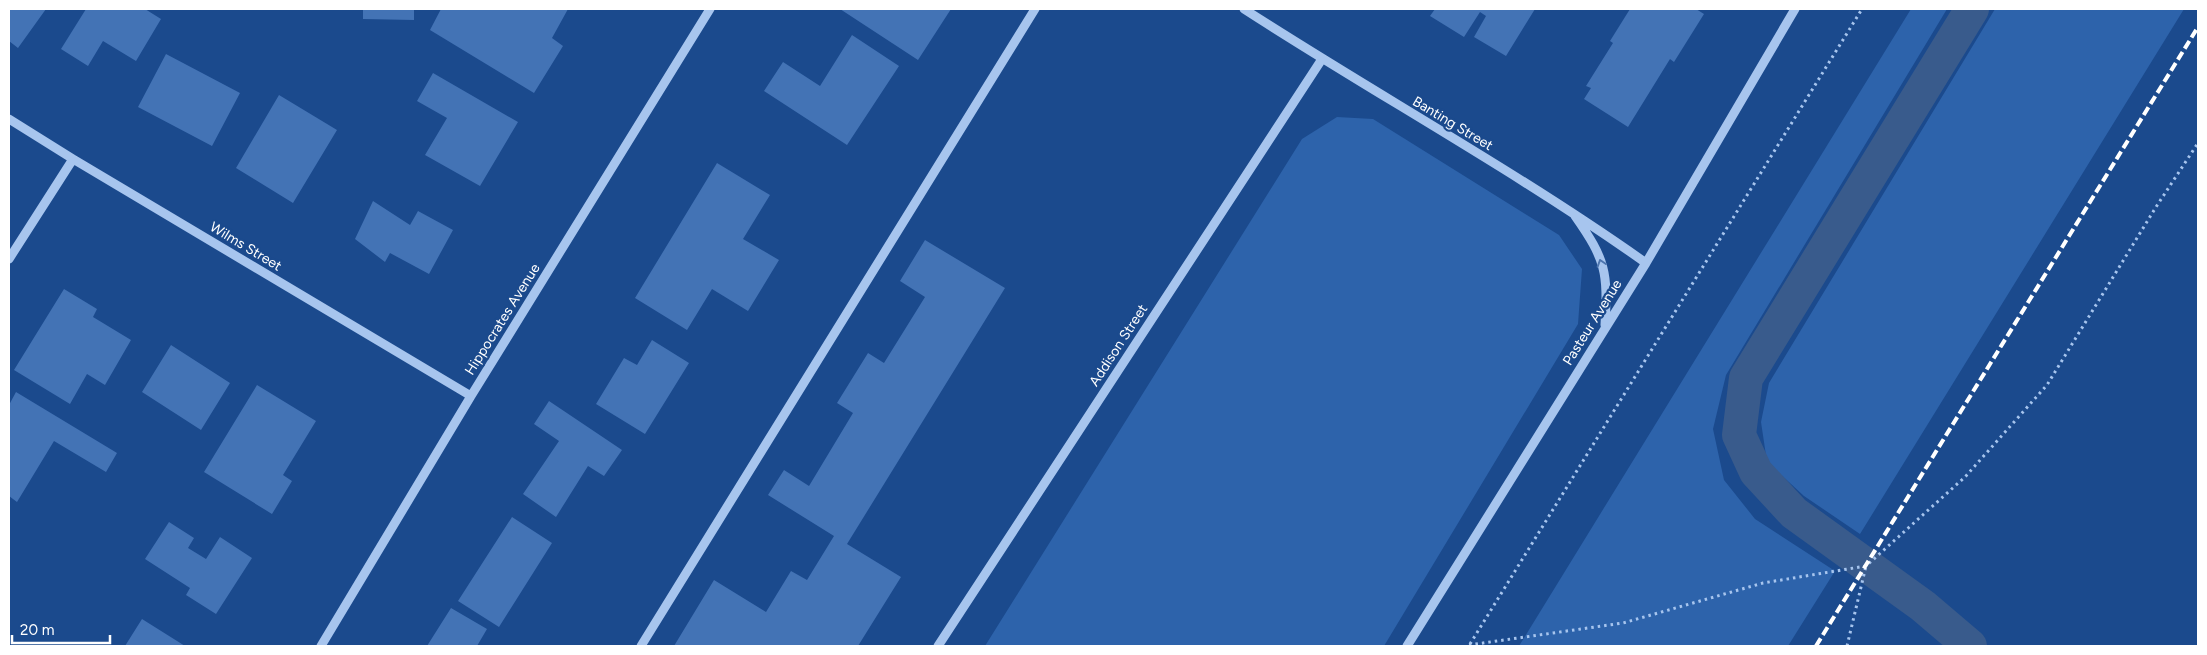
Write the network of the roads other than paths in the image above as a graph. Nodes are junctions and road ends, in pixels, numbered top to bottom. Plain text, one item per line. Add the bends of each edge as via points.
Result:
1 (710, 9) edge
2 (1035, 9) edge
3 (1244, 9) edge
4 (1795, 9) edge
5 (1322, 59) junction
6 (9, 119) edge
7 (72, 159) junction
8 (1573, 212) junction
9 (9, 259) edge
10 (1646, 263) junction
11 (1605, 328) junction
12 (471, 396) junction
13 (320, 646) edge
14 (641, 646) edge
15 (938, 646) edge
16 (1407, 646) edge

1 - 12 street, Hippocrates Avenue
2 - 14 street
3 - 5 street, Banting Street
4 - 10 street, Pasteur Avenue
5 - 8 street, Banting Street
5 - 15 street, Addison Street
6 - 7 street, Wilms Street
7 - 9 street
7 - 12 street, Wilms Street
8 - 10 street, Banting Street
11 -> 8 street via 1607,284 1602,261
10 - 11 street, Pasteur Avenue
11 - 16 street, Pasteur Avenue
12 - 13 street, Hippocrates Avenue

